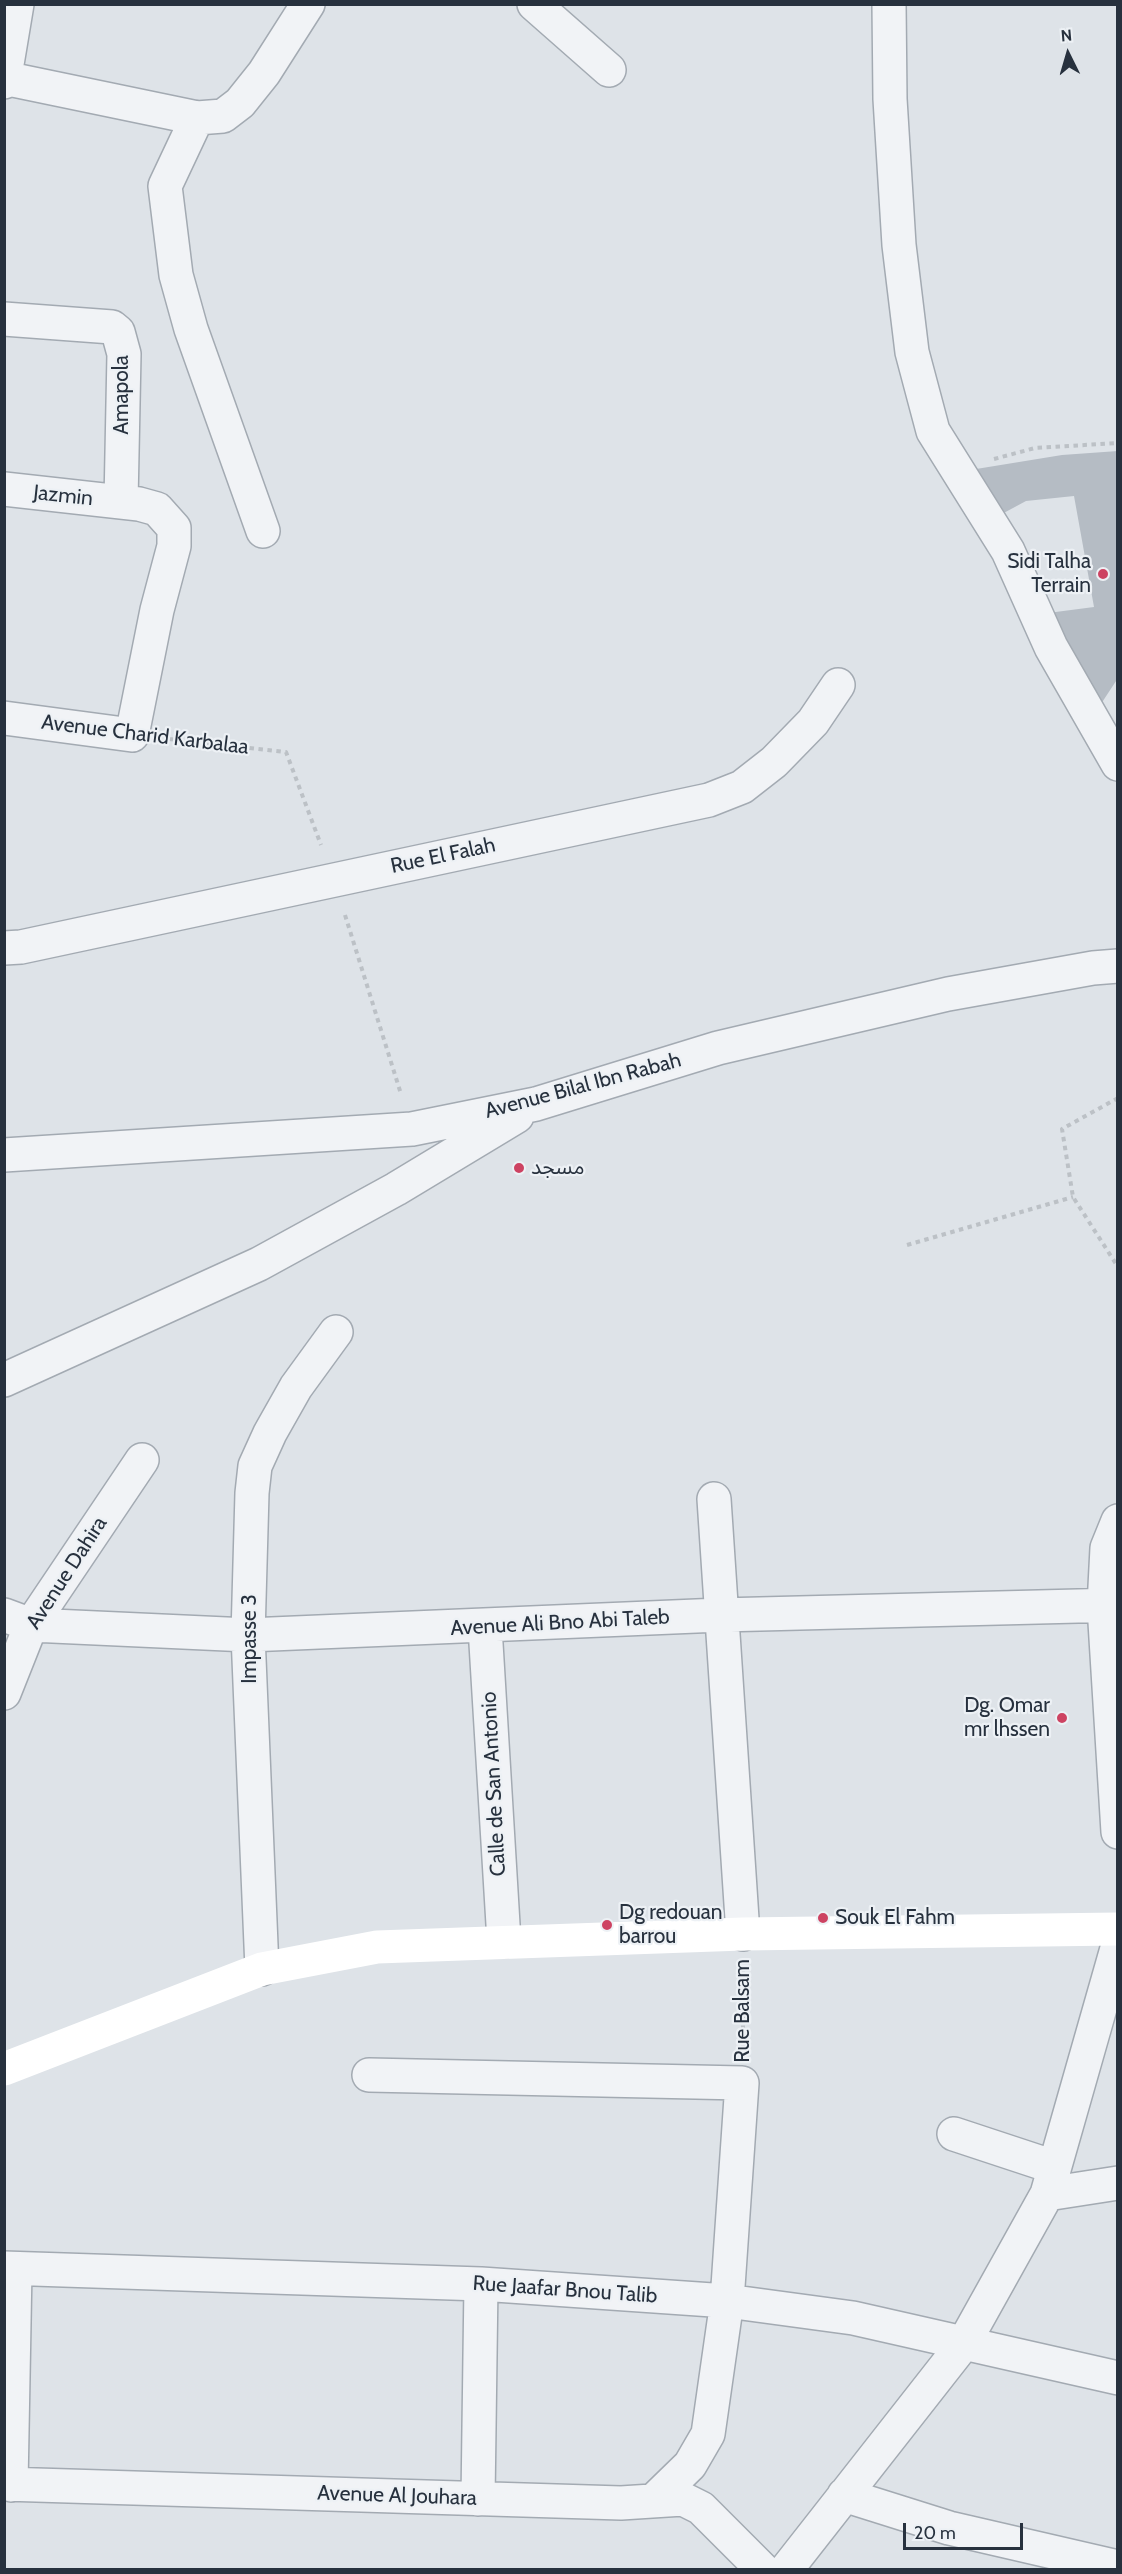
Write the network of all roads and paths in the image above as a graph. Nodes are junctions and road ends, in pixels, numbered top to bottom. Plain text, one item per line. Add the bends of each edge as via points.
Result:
1 (17, 4) edge
2 (308, 4) edge
3 (534, 4) edge
4 (889, 4) edge
5 (609, 70) dead end
6 (5, 80) edge
7 (197, 118) junction
8 (4, 319) edge
9 (1118, 443) edge
10 (956, 469) junction
11 (4, 489) edge
12 (121, 502) junction
13 (263, 531) dead end
14 (838, 685) dead end
15 (4, 718) edge
16 (132, 735) junction
17 (1118, 764) edge
18 (334, 880) junction
19 (4, 948) edge
20 (1118, 966) edge
21 (1118, 1098) edge
22 (536, 1104) junction
23 (412, 1129) junction
24 (4, 1155) edge
25 (1074, 1197) junction
26 (907, 1245) dead end
27 (1118, 1267) edge
28 (336, 1332) dead end
29 (4, 1380) edge
30 (142, 1460) dead end
31 (714, 1499) dead end
32 (1118, 1521) edge
33 (1111, 1605) edge
34 (720, 1615) junction
35 (18, 1620) edge
36 (485, 1626) junction
37 (248, 1635) junction
38 (4, 1693) edge
39 (1118, 1832) edge
40 (1118, 1929) edge
41 (743, 1935) junction
42 (504, 1941) junction
43 (1118, 1945) edge
44 (262, 1969) junction
45 (4, 2069) edge
46 (369, 2075) dead end
47 (742, 2083) junction
48 (954, 2134) dead end
49 (1050, 2181) junction
50 (1118, 2183) edge
51 (10, 2268) edge
52 (481, 2284) junction
53 (727, 2301) junction
54 (964, 2343) junction
55 (1118, 2378) edge
56 (8, 2485) edge
57 (844, 2494) junction
58 (478, 2499) junction
59 (653, 2501) junction
60 (1118, 2567) edge
61 (763, 2570) edge
62 (786, 2570) edge

1 - 6 street
2 - 7 street via 240,103 223,116
3 - 5 street
4 - 10 street via 898,233 912,352 933,431
6 - 7 street
7 - 13 street via 165,186 176,275 191,329
8 - 12 street, Amapola via 112,327 118,332 124,354
9 - 10 path via 1035,448
10 - 17 street via 1008,551 1050,647
11 - 12 street, Jazmin
12 - 16 street, Jazmin via 157,509 174,528 174,546
14 - 18 street, Rue El Falah via 813,722 774,762 742,787 709,800
15 - 16 street, Avenue Charid Karbalaa
16 - 18 path, Avenue Charid Karbalaa via 286,752
18 - 19 street, Rue El Falah
18 - 23 path
20 - 22 street, Avenue Bilal Ibn Rabah via 948,994 829,1021 718,1048
21 - 25 path via 1062,1129
22 - 23 street, Avenue Bilal Ibn Rabah
22 - 29 street via 396,1189 269,1258
23 - 24 street, Avenue Bilal Ibn Rabah
25 - 26 path
25 - 27 path
28 - 37 street, Impasse 3 via 296,1387 255,1466
30 - 35 street, Avenue Dahira
31 - 34 street, Rue Balsam
32 - 33 street via 1107,1548
33 - 34 street, Avenue Ali Bno Abi Taleb
33 - 39 street
34 - 36 street, Avenue Ali Bno Abi Taleb
34 - 41 street, Rue Balsam
35 - 37 street, Avenue Ali Bno Abi Taleb
35 - 38 street, Avenue Dahira
36 - 37 street, Avenue Ali Bno Abi Taleb
36 - 42 street, Calle de San Antonio
37 - 44 street, Impasse 3
40 - 41 street
41 - 42 street
41 - 47 path, Rue Balsam
42 - 44 street via 378,1947
43 - 49 street
44 - 45 street
46 - 47 street
47 - 53 street, Rue Balsam
48 - 49 street
49 - 50 street
49 - 54 street
51 - 52 street, Rue Jaafar Bnou Talib
51 - 56 street
52 - 53 street, Rue Jaafar Bnou Talib
52 - 58 street
53 - 54 street, Rue Jaafar Bnou Talib via 853,2318
53 - 59 street, Rue Balsam via 708,2434 690,2465
54 - 55 street, Rue Jaafar Bnou Talib
54 - 57 street
56 - 58 street, Avenue Al Jouhara
57 - 60 street via 949,2528
57 - 62 street
58 - 59 street, Avenue Al Jouhara
59 - 61 street, Avenue Al Jouhara via 692,2502

